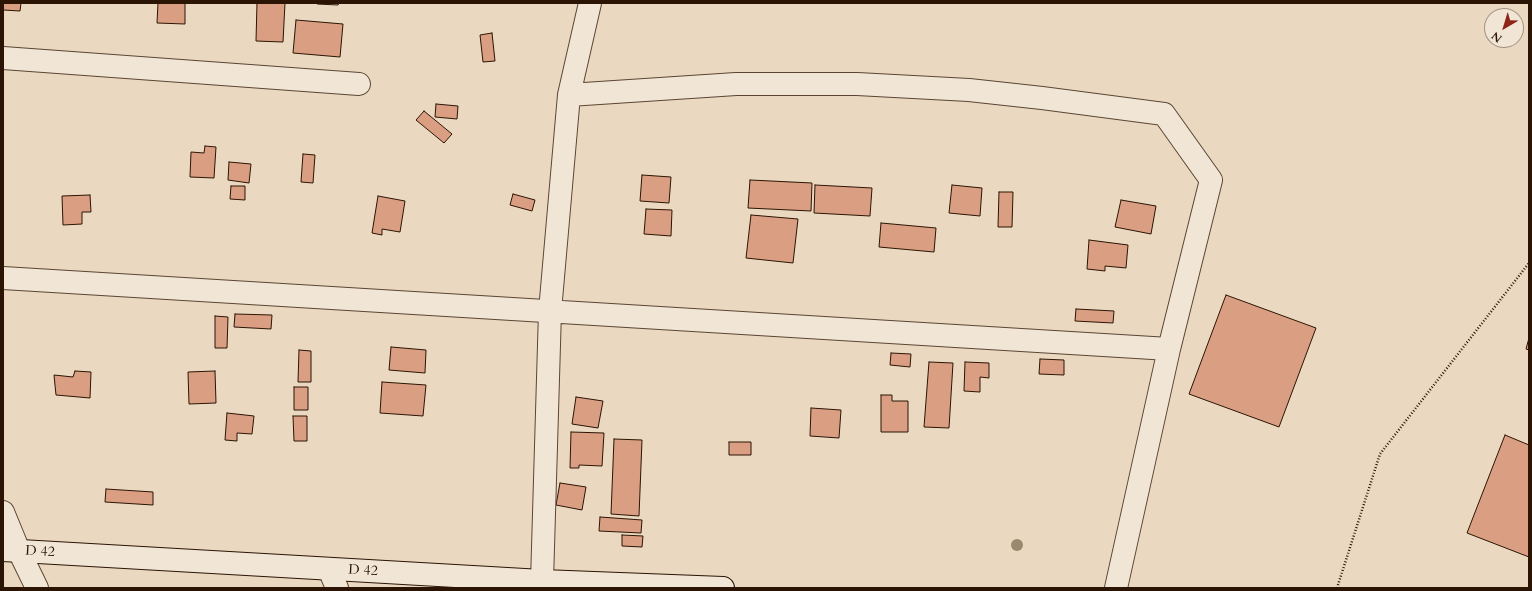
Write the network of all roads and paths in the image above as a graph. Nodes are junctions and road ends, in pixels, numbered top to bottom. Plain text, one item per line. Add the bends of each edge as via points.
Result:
1 (590, 3) edge
2 (3, 58) edge
3 (359, 84) dead end
4 (569, 96) junction
5 (1529, 263) edge
6 (3, 278) edge
7 (550, 311) junction
8 (1169, 349) junction
9 (3, 512) edge
10 (11, 551) edge
11 (333, 578) edge
12 (542, 581) junction
13 (37, 588) edge
14 (723, 588) edge
15 (1116, 588) edge
16 (1337, 588) edge

1 - 4 street
2 - 3 street
4 - 7 street
4 - 8 street via 736,84 857,84 976,91 1164,114 1211,180
5 - 16 path via 1380,454
6 - 7 street
7 - 8 street
7 - 12 street
8 - 15 street
9 - 10 street
10 - 11 street, D 42 / D 42
10 - 13 street
11 - 12 street, D 42 / D 42
12 - 14 street, D 42 / D 42

